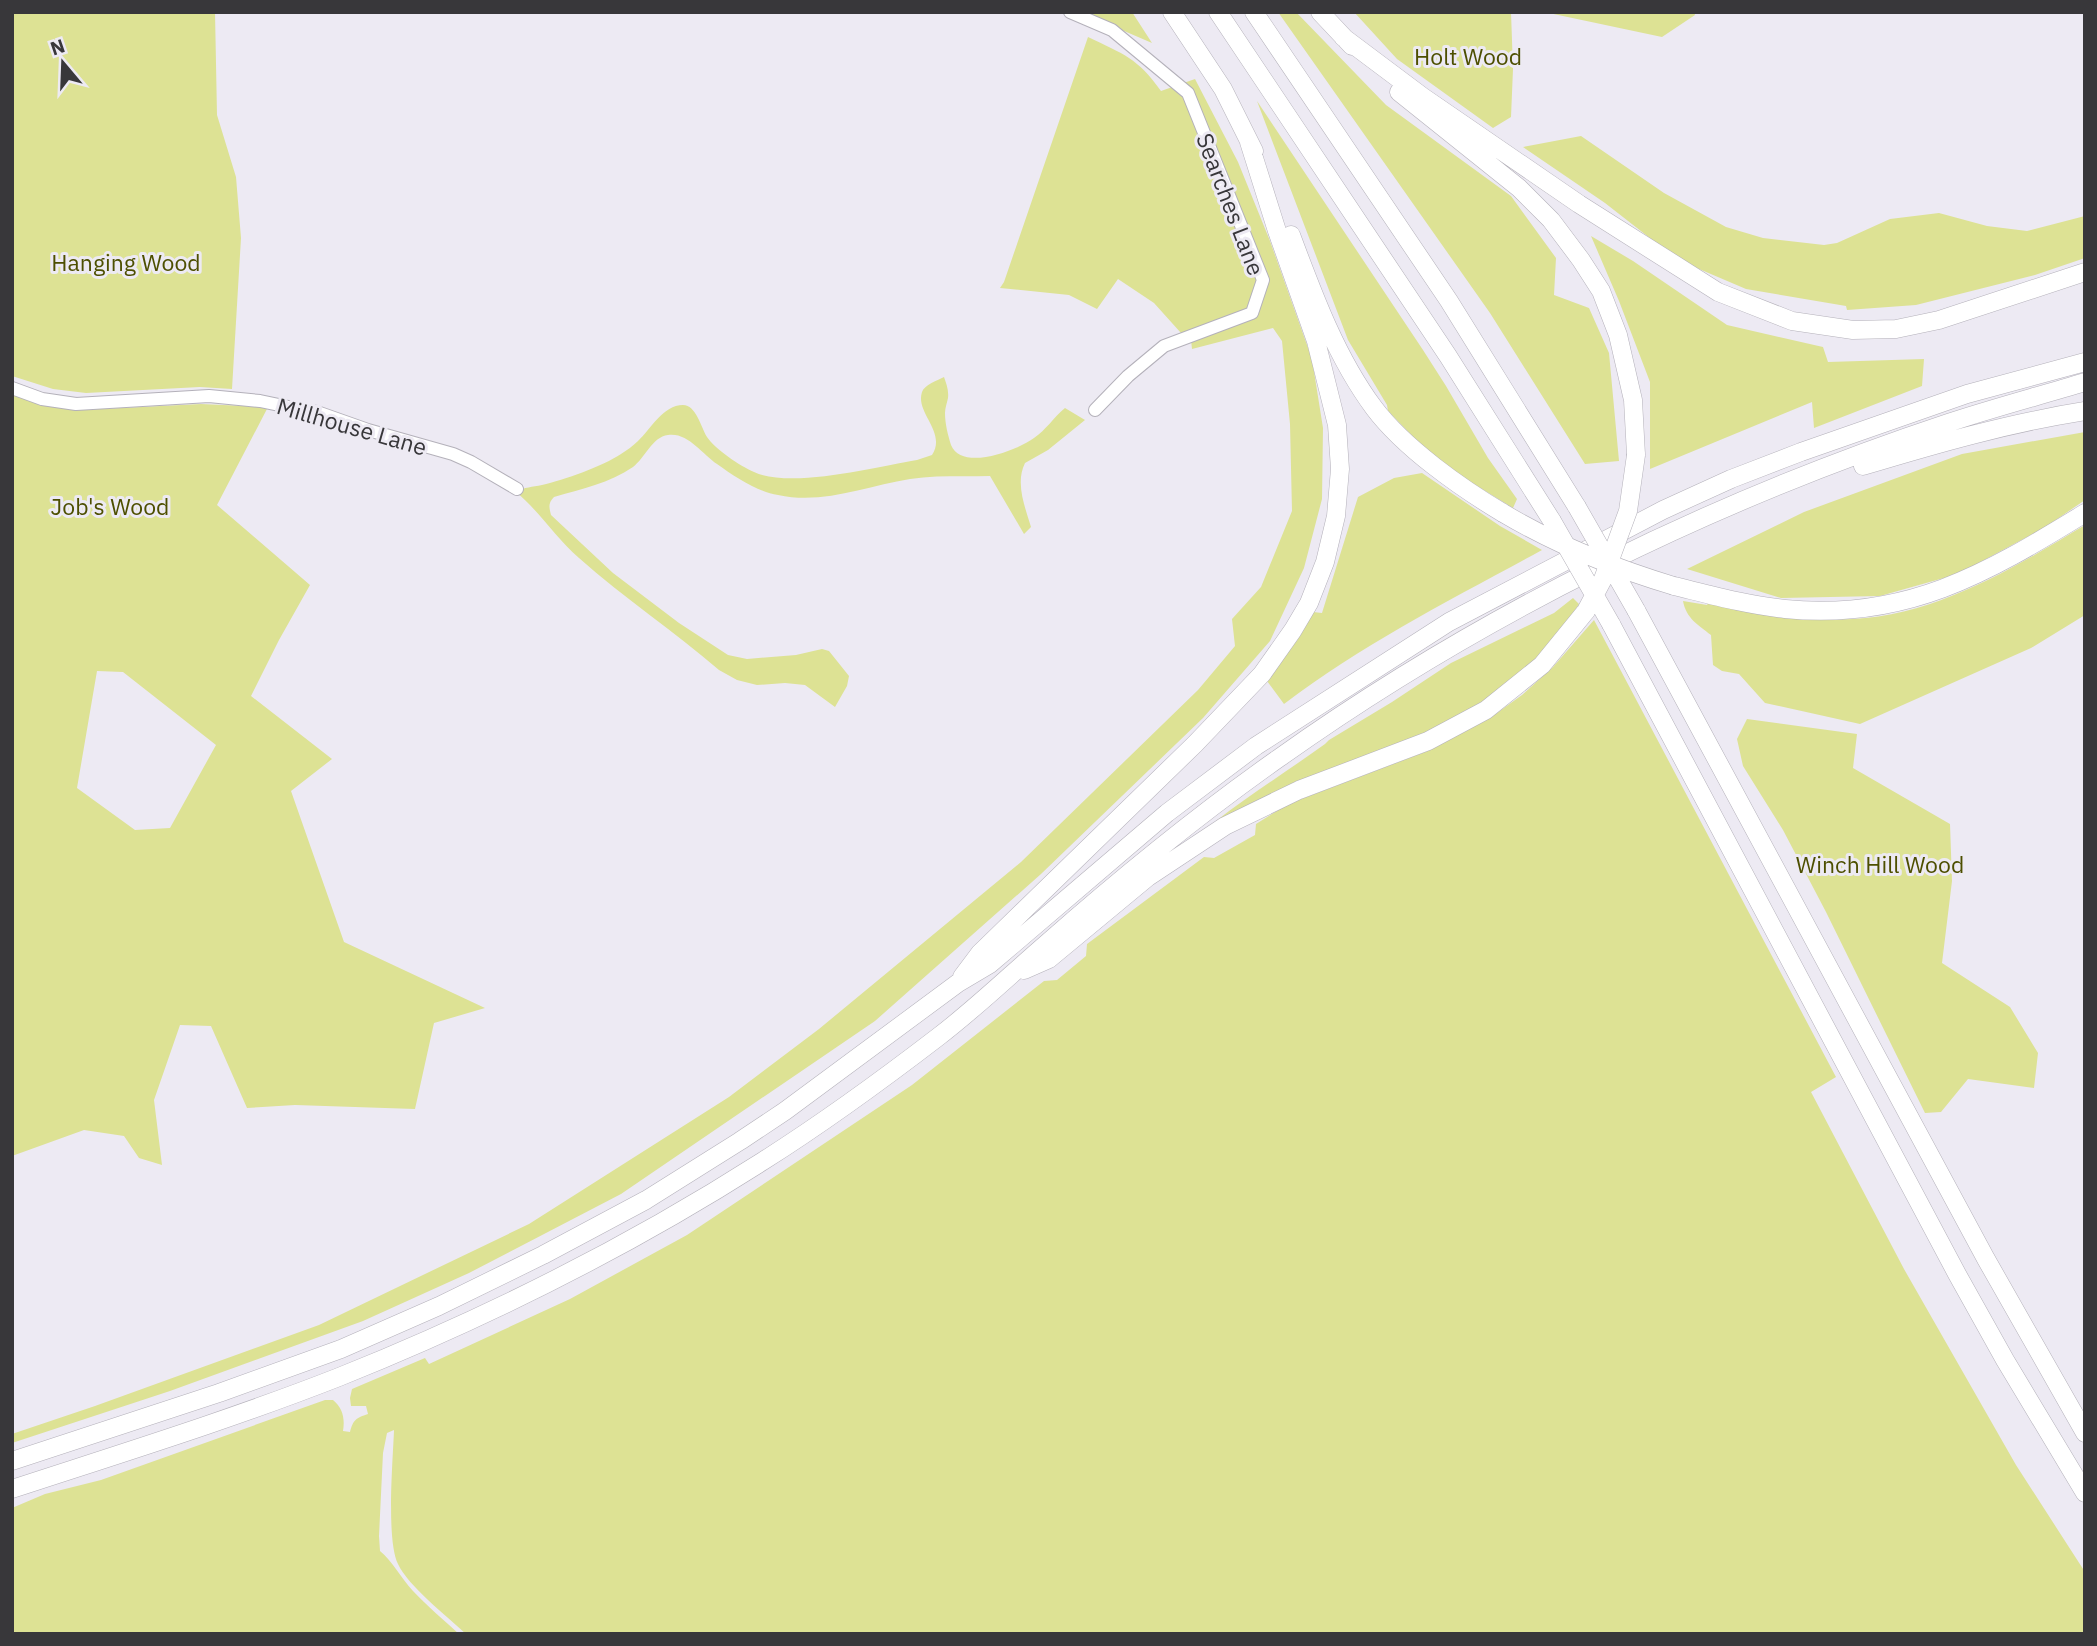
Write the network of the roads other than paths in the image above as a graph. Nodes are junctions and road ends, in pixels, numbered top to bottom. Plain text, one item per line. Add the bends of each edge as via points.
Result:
1 (1070, 12) edge
2 (1172, 12) edge
3 (1219, 12) edge
4 (1254, 12) edge
5 (1320, 12) edge
6 (1343, 37) junction
7 (1249, 142) junction
8 (2085, 272) edge
9 (2084, 362) edge
10 (2085, 382) edge
11 (12, 388) edge
12 (1095, 410) dead end
13 (2085, 411) edge
14 (1797, 479) junction
15 (517, 489) dead end
16 (2085, 513) edge
17 (1015, 974) junction
18 (958, 983) junction
19 (2085, 1433) edge
20 (12, 1461) edge
21 (12, 1489) edge
22 (2085, 1493) edge

1 - 12 street, Searches Lane via 1112,30 1188,93 1263,280 1252,313 1164,346
2 - 7 highway via 1223,89
3 - 22 highway, bridge via 1448,355 1552,521 1957,1274
4 - 19 highway, bridge via 1448,301 1577,507
5 - 6 highway
6 - 8 highway via 1579,204 1695,278 1792,321 1853,330 1896,329 1939,320
6 - 17 highway, bridge via 1407,100 1519,188 1551,220 1601,291 1618,335 1633,400 1636,456 1628,511 1586,611 1542,665 1486,709 1428,741 1299,790 1225,826 1148,877 1049,959
7 - 16 highway, bridge via 1317,304 1376,411 1431,463 1503,513 1581,553 1674,586 1743,603 1843,610 1928,594 1988,570
7 - 18 highway via 1316,341 1337,425 1337,505 1325,562 1304,612 1262,674 980,953
9 - 18 highway via 1967,394 1731,479 1449,622 1256,746 1167,813 990,964
10 - 14 highway via 1948,423
11 - 15 street, Millhouse Lane via 76,404 209,396 298,408 453,454
13 - 14 highway via 2035,419 1855,468
14 - 17 highway via 1576,579 1370,697 1198,818 1121,879
17 - 21 highway via 940,1036 765,1160 554,1280 337,1377
18 - 20 highway via 762,1126 646,1200 543,1255 341,1349

